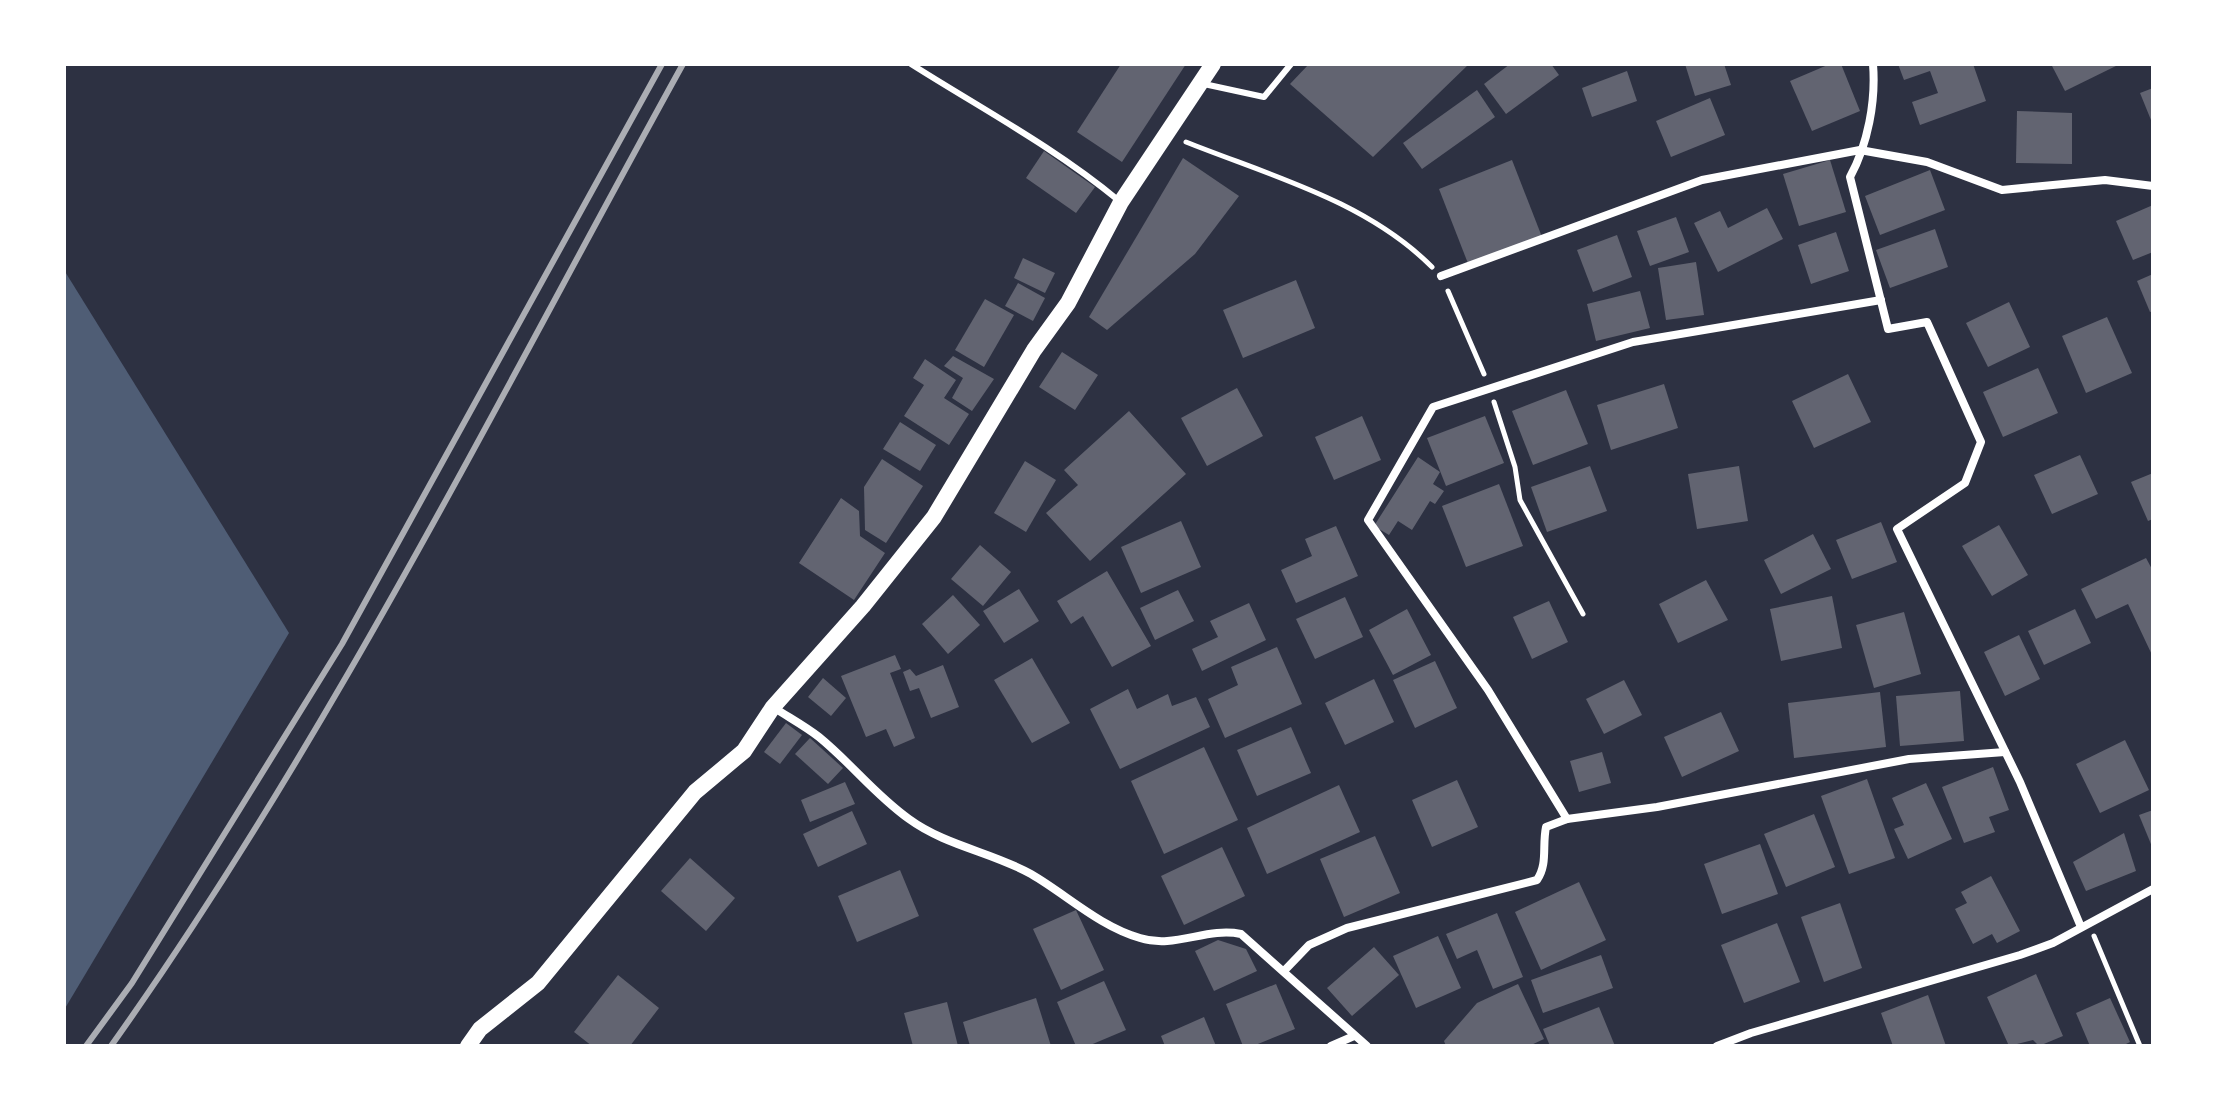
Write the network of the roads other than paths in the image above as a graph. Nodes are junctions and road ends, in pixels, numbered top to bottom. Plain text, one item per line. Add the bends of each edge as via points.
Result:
1 (911, 64) edge
2 (1213, 64) edge
3 (1291, 64) edge
4 (1873, 64) edge
5 (1201, 83) junction
6 (1860, 150) junction
7 (2153, 186) edge
8 (1121, 202) junction
9 (1441, 276) road end
10 (1881, 300) junction
11 (773, 707) junction
12 (2005, 752) junction
13 (1567, 819) junction
14 (2153, 889) edge
15 (2085, 925) junction
16 (1284, 971) junction
17 (1354, 1036) junction
18 (468, 1046) edge
19 (1331, 1046) edge
20 (1367, 1046) edge
21 (1717, 1046) edge

1 - 8 lane via 1014,124
2 - 5 main road
3 - 5 lane via 1264,97
4 - 6 street via 1876,95
5 - 8 main road
6 - 7 street via 1927,162 2002,190 2105,180
6 - 9 street via 1702,180
6 - 10 street via 1850,177
8 - 11 main road via 1068,303 934,517
10 - 12 street via 1888,329 1927,322 1981,442 1965,483 1897,529
10 - 13 street via 1633,342 1433,407 1368,520 1488,690
11 - 16 street via 818,736 911,821 972,852 1026,871 1111,926 1155,942 1179,942 1222,930 1241,934
11 - 18 main road via 744,751 695,792 538,983 480,1029
12 - 13 street via 1909,759
12 - 15 street
13 - 16 street via 1546,827 1545,869 1537,880 1347,928 1309,945
14 - 15 street
15 - 21 street via 2020,955
16 - 17 street
17 - 19 street
17 - 20 street

